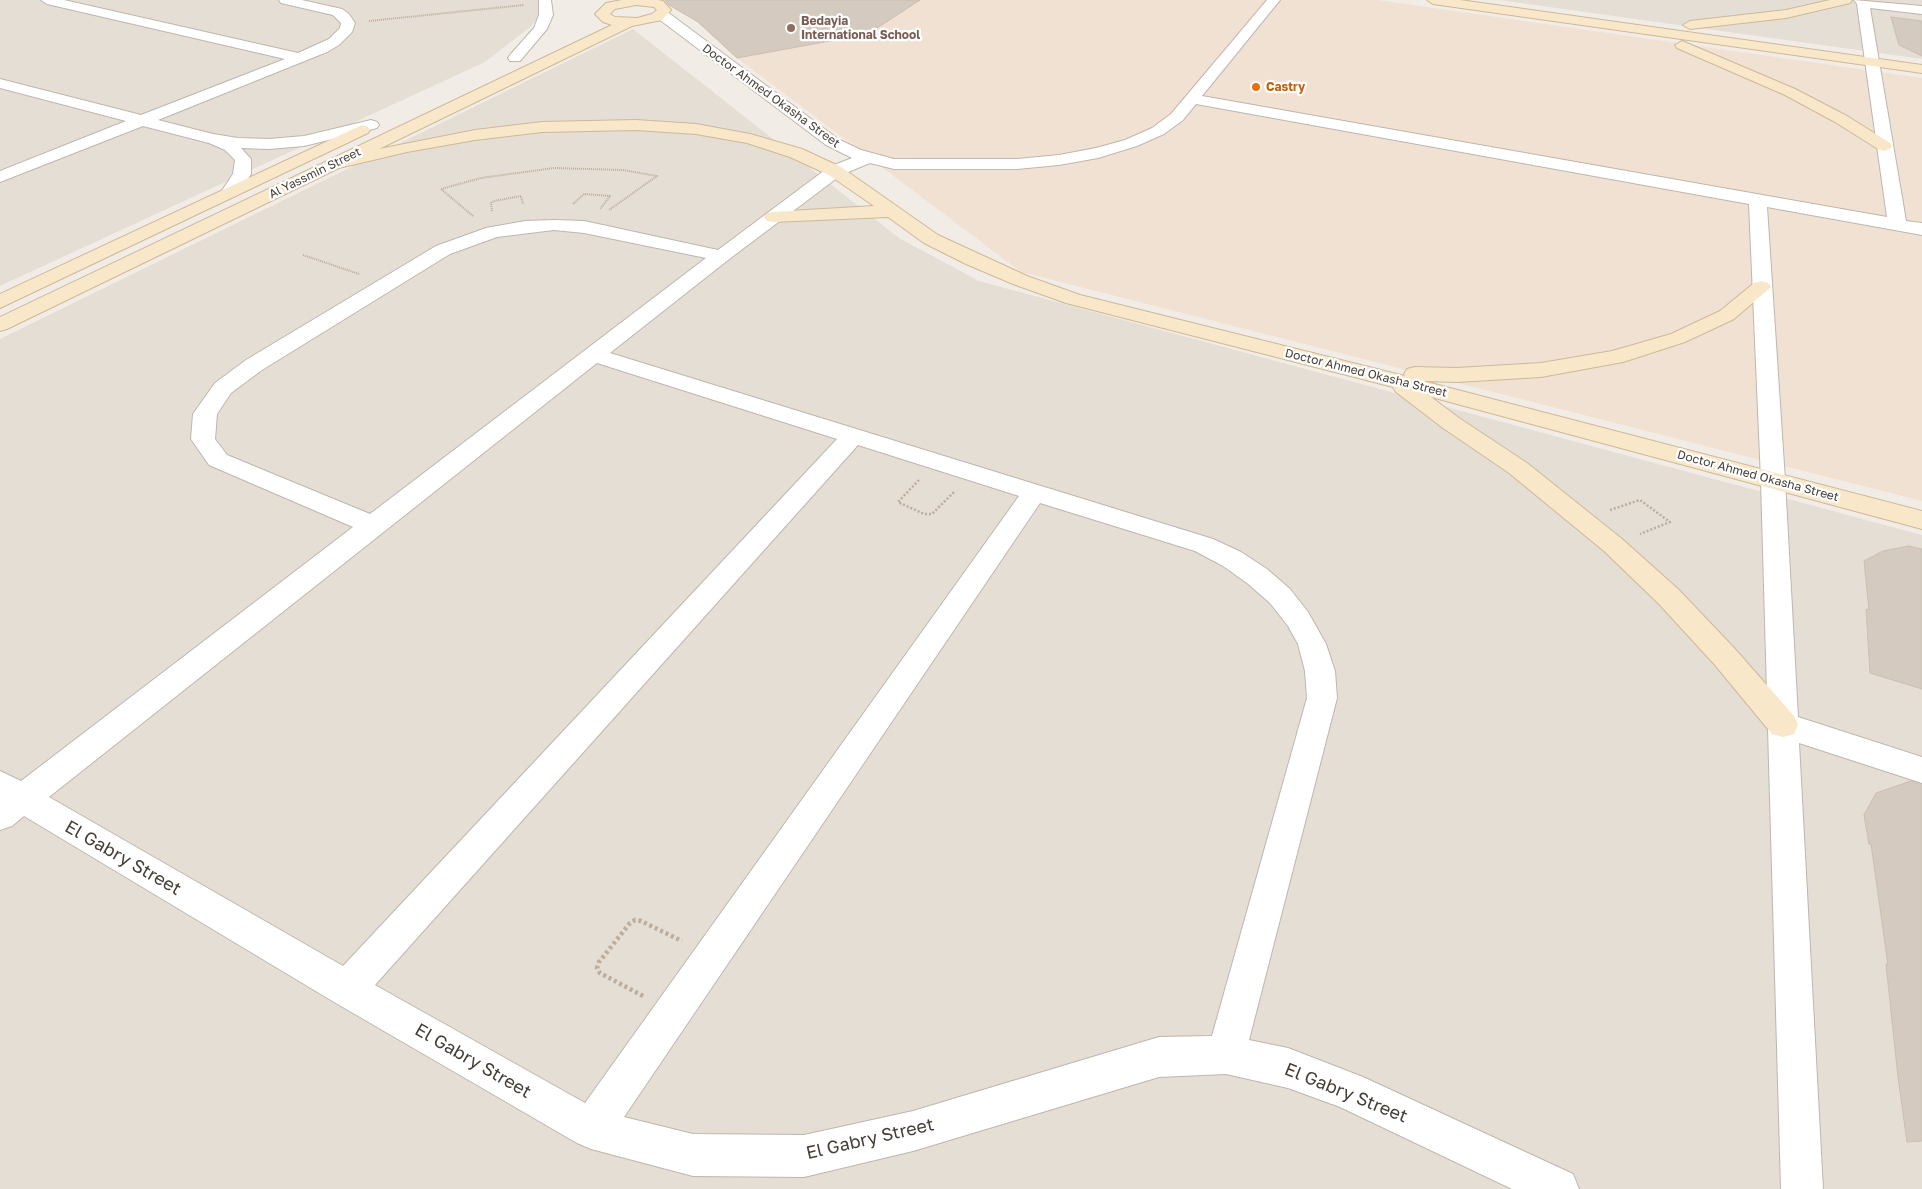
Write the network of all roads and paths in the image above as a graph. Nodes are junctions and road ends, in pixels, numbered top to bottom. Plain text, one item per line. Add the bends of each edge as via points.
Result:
1 (47, 0) edge
2 (285, 0) edge
3 (1274, 0) edge
4 (1433, 0) edge
5 (1846, 0) edge
6 (626, 1) edge
7 (546, 2) edge
8 (1861, 2) edge
9 (666, 7) edge
10 (1922, 10) edge
11 (602, 14) junction
12 (629, 22) junction
13 (348, 23) junction
14 (585, 23) dead end
15 (1634, 28) junction
16 (550, 40) dead end
17 (300, 58) junction
18 (515, 58) junction
19 (1870, 62) junction
20 (497, 66) dead end
21 (1922, 69) edge
22 (0, 82) edge
23 (1192, 99) junction
24 (389, 117) dead end
25 (143, 120) junction
26 (371, 125) junction
27 (212, 139) junction
28 (1884, 146) junction
29 (867, 158) junction
30 (0, 161) edge
31 (331, 165) junction
32 (22, 168) junction
33 (835, 171) junction
34 (0, 177) edge
35 (230, 192) junction
36 (1758, 200) junction
37 (891, 211) junction
38 (773, 217) junction
39 (1896, 224) junction
40 (584, 227) junction
41 (1922, 229) edge
42 (493, 232) junction
43 (303, 255) dead end
44 (721, 256) junction
45 (389, 284) junction
46 (1762, 287) junction
47 (0, 302) edge
48 (0, 325) edge
49 (593, 355) junction
50 (1368, 373) junction
51 (1395, 380) junction
52 (853, 436) junction
53 (937, 462) junction
54 (973, 473) junction
55 (1773, 480) junction
56 (1034, 493) junction
57 (1584, 520) junction
58 (1922, 520) edge
59 (374, 526) junction
60 (1613, 545) junction
61 (1783, 725) junction
62 (1922, 770) edge
63 (8, 800) edge
64 (712, 955) junction
65 (347, 989) junction
66 (673, 1011) junction
67 (1226, 1055) junction
68 (591, 1129) junction
69 (1558, 1189) edge
70 (1802, 1189) edge

1 - 17 street
2 - 13 street via 336,12
3 - 23 street, Doctor Ahmed Okasha Street
4 - 15 street
5 - 15 street via 1741,21
6 - 9 street
6 - 11 street via 611,6
7 - 13 path
7 - 18 street via 546,16 540,29
8 - 10 street
8 - 19 street
9 - 12 street via 651,19
9 - 29 street, Doctor Ahmed Okasha Street via 832,142
11 - 12 street via 608,19
11 - 14 street
12 - 31 street, Al Yassmin Street
13 - 17 street via 343,36
15 - 19 street
15 - 28 street via 1790,92
16 - 18 street
17 - 25 street
18 - 20 street
19 - 21 street
19 - 28 street
22 - 25 street
23 - 29 street, Doctor Ahmed Okasha Street via 1177,117 1158,131 1131,144 1098,153 1017,164 894,164
23 - 36 street
24 - 26 street, Al Yassmin Street
25 - 27 street
25 - 32 street
26 - 27 street via 304,141 269,144
26 - 35 street, Al Yassmin Street
27 - 35 street via 231,147 243,159 242,174
28 - 39 street
29 - 33 street
30 - 32 street
31 - 33 street, Doctor Ahmed Okasha Street via 475,135 542,127 616,125 696,129 750,139 796,153
31 - 48 street, Al Yassmin Street
32 - 34 street
33 - 37 street, Doctor Ahmed Okasha Street
33 - 38 street
35 - 47 street, Al Yassmin Street
36 - 39 street
36 - 46 street
37 - 38 street
37 - 50 street, Doctor Ahmed Okasha Street via 931,239 973,260 1073,299
38 - 44 street
39 - 41 street
40 - 42 street via 554,225
40 - 42 path via 656,176 623,170 554,168 480,178 441,189
40 - 44 street
42 - 45 street via 443,250
43 - 45 path
44 - 49 street
45 - 59 street via 254,365 223,388 205,414 203,439 218,460
46 - 50 street via 1727,315 1678,338 1615,357 1541,370 1483,374
46 - 55 street
49 - 52 street
49 - 59 street
50 - 51 street, Doctor Ahmed Okasha Street
51 - 55 street, Doctor Ahmed Okasha Street
51 - 57 street
52 - 53 street
52 - 65 street
53 - 54 street
53 - 54 path via 898,502 924,514 932,514
54 - 56 street
55 - 58 street, Doctor Ahmed Okasha Street
55 - 61 street
56 - 64 street
56 - 67 street via 1204,545 1232,559 1280,596 1312,644 1320,670 1322,698
57 - 60 street
57 - 60 path via 1640,500 1670,522
59 - 63 street
60 - 61 street via 1675,604
61 - 62 street
61 - 70 street
63 - 65 street, El Gabry Street
64 - 66 street
64 - 66 path via 635,920 599,962 597,968 600,973
65 - 68 street, El Gabry Street
66 - 68 street
67 - 68 street, El Gabry Street via 1159,1056 913,1131 804,1156 693,1155
67 - 69 street, El Gabry Street via 1288,1068 1349,1091

